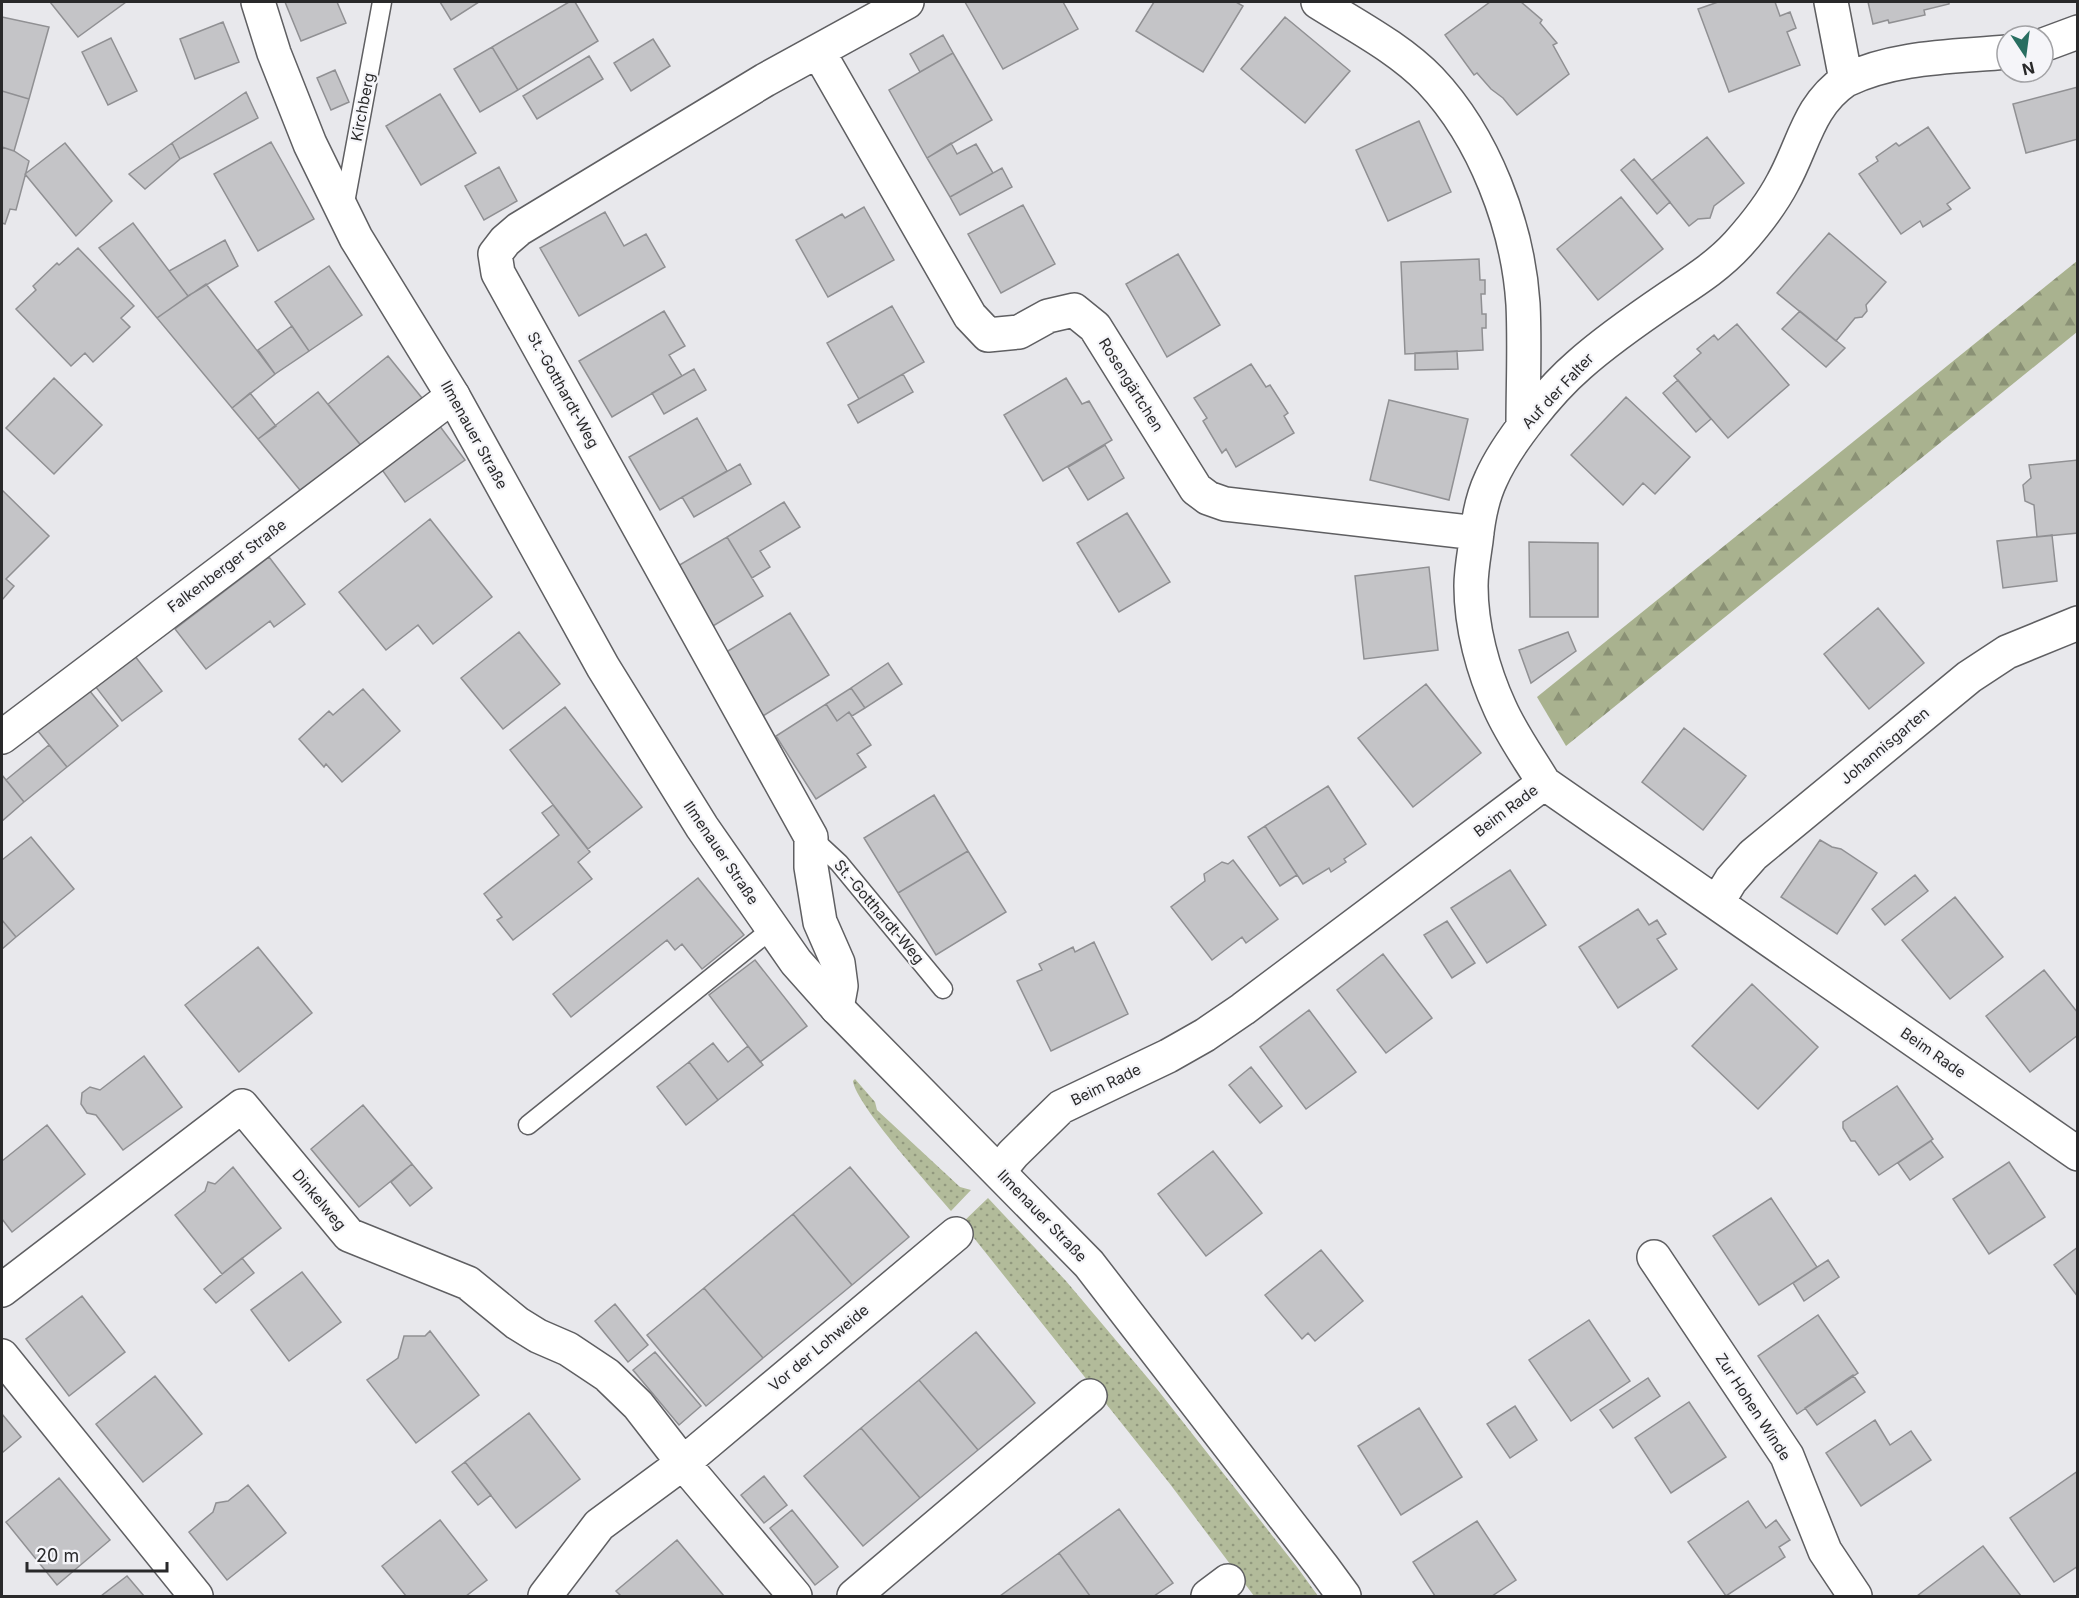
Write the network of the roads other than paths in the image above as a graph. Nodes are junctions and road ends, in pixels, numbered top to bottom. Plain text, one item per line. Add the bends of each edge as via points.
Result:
1 (258, 2) edge
2 (382, 2) edge
3 (907, 2) edge
4 (1318, 2) edge
5 (1831, 2) edge
6 (2078, 32) edge
7 (2055, 41) edge
8 (1995, 53) edge
9 (808, 57) junction
10 (1846, 80) junction
11 (343, 213) junction
12 (453, 396) junction
13 (1523, 427) junction
14 (1477, 533) junction
15 (2078, 622) edge
16 (2, 737) edge
17 (1544, 783) junction
18 (812, 837) junction
19 (1717, 903) junction
20 (773, 928) junction
21 (943, 989) dead end
22 (837, 1008) junction
23 (528, 1125) dead end
24 (2078, 1154) edge
25 (999, 1171) junction
26 (956, 1234) dead end
27 (1654, 1257) dead end
28 (2, 1290) edge
29 (2, 1356) edge
30 (1090, 1396) dead end
31 (683, 1463) junction
32 (196, 1596) edge
33 (545, 1596) edge
34 (795, 1596) edge
35 (854, 1596) edge
36 (1344, 1596) edge
37 (1855, 1596) edge

1 - 11 street, Ilmenauer Straße via 310,144
2 - 11 lane, Kirchberg
3 - 9 street
4 - 13 street via 1397,53 1430,80 1483,156 1507,218 1520,272
5 - 10 street
6 - 7 street
8 - 10 street, Auf der Falter via 1898,62
9 - 14 street, Rosengärtchen via 970,315 988,334 1018,332 1048,316 1074,310 1095,327 1196,489 1208,498 1225,504
9 - 18 street, St.-Gotthardt-Weg via 519,229 495,254 498,273
10 - 13 street, Auf der Falter via 1822,100 1784,182 1761,218 1736,246 1709,271 1577,366
11 - 12 street, Ilmenauer Straße
12 - 16 street, Falkenberger Straße
12 - 20 street, Ilmenauer Straße via 609,677 696,818
13 - 14 street, Auf der Falter via 1490,480
14 - 17 street, Auf der Falter via 1471,585 1480,652 1499,707
15 - 19 street, Johannisgarten via 2013,649 1970,677 1753,855
17 - 19 street, Beim Rade
17 - 25 street, Beim Rade via 1205,1035 1061,1107
18 - 21 lane, St.-Gotthardt-Weg via 839,863
18 - 22 street, St.-Gotthardt-Weg via 811,867 820,922 838,963 841,986
19 - 24 street, Beim Rade
20 - 22 street, Ilmenauer Straße via 796,962
20 - 23 lane
22 - 25 street, Ilmenauer Straße
25 - 36 street, Ilmenauer Straße via 1089,1264
26 - 31 street, Vor der Lohweide
27 - 37 street, Zur Hohen Winde via 1787,1456 1825,1551
28 - 31 street, Dinkelweg via 242,1106 349,1235 468,1283 517,1323 608,1375 638,1405
29 - 32 street
30 - 35 street
31 - 33 street, Vor der Lohweide via 599,1525
31 - 34 street

